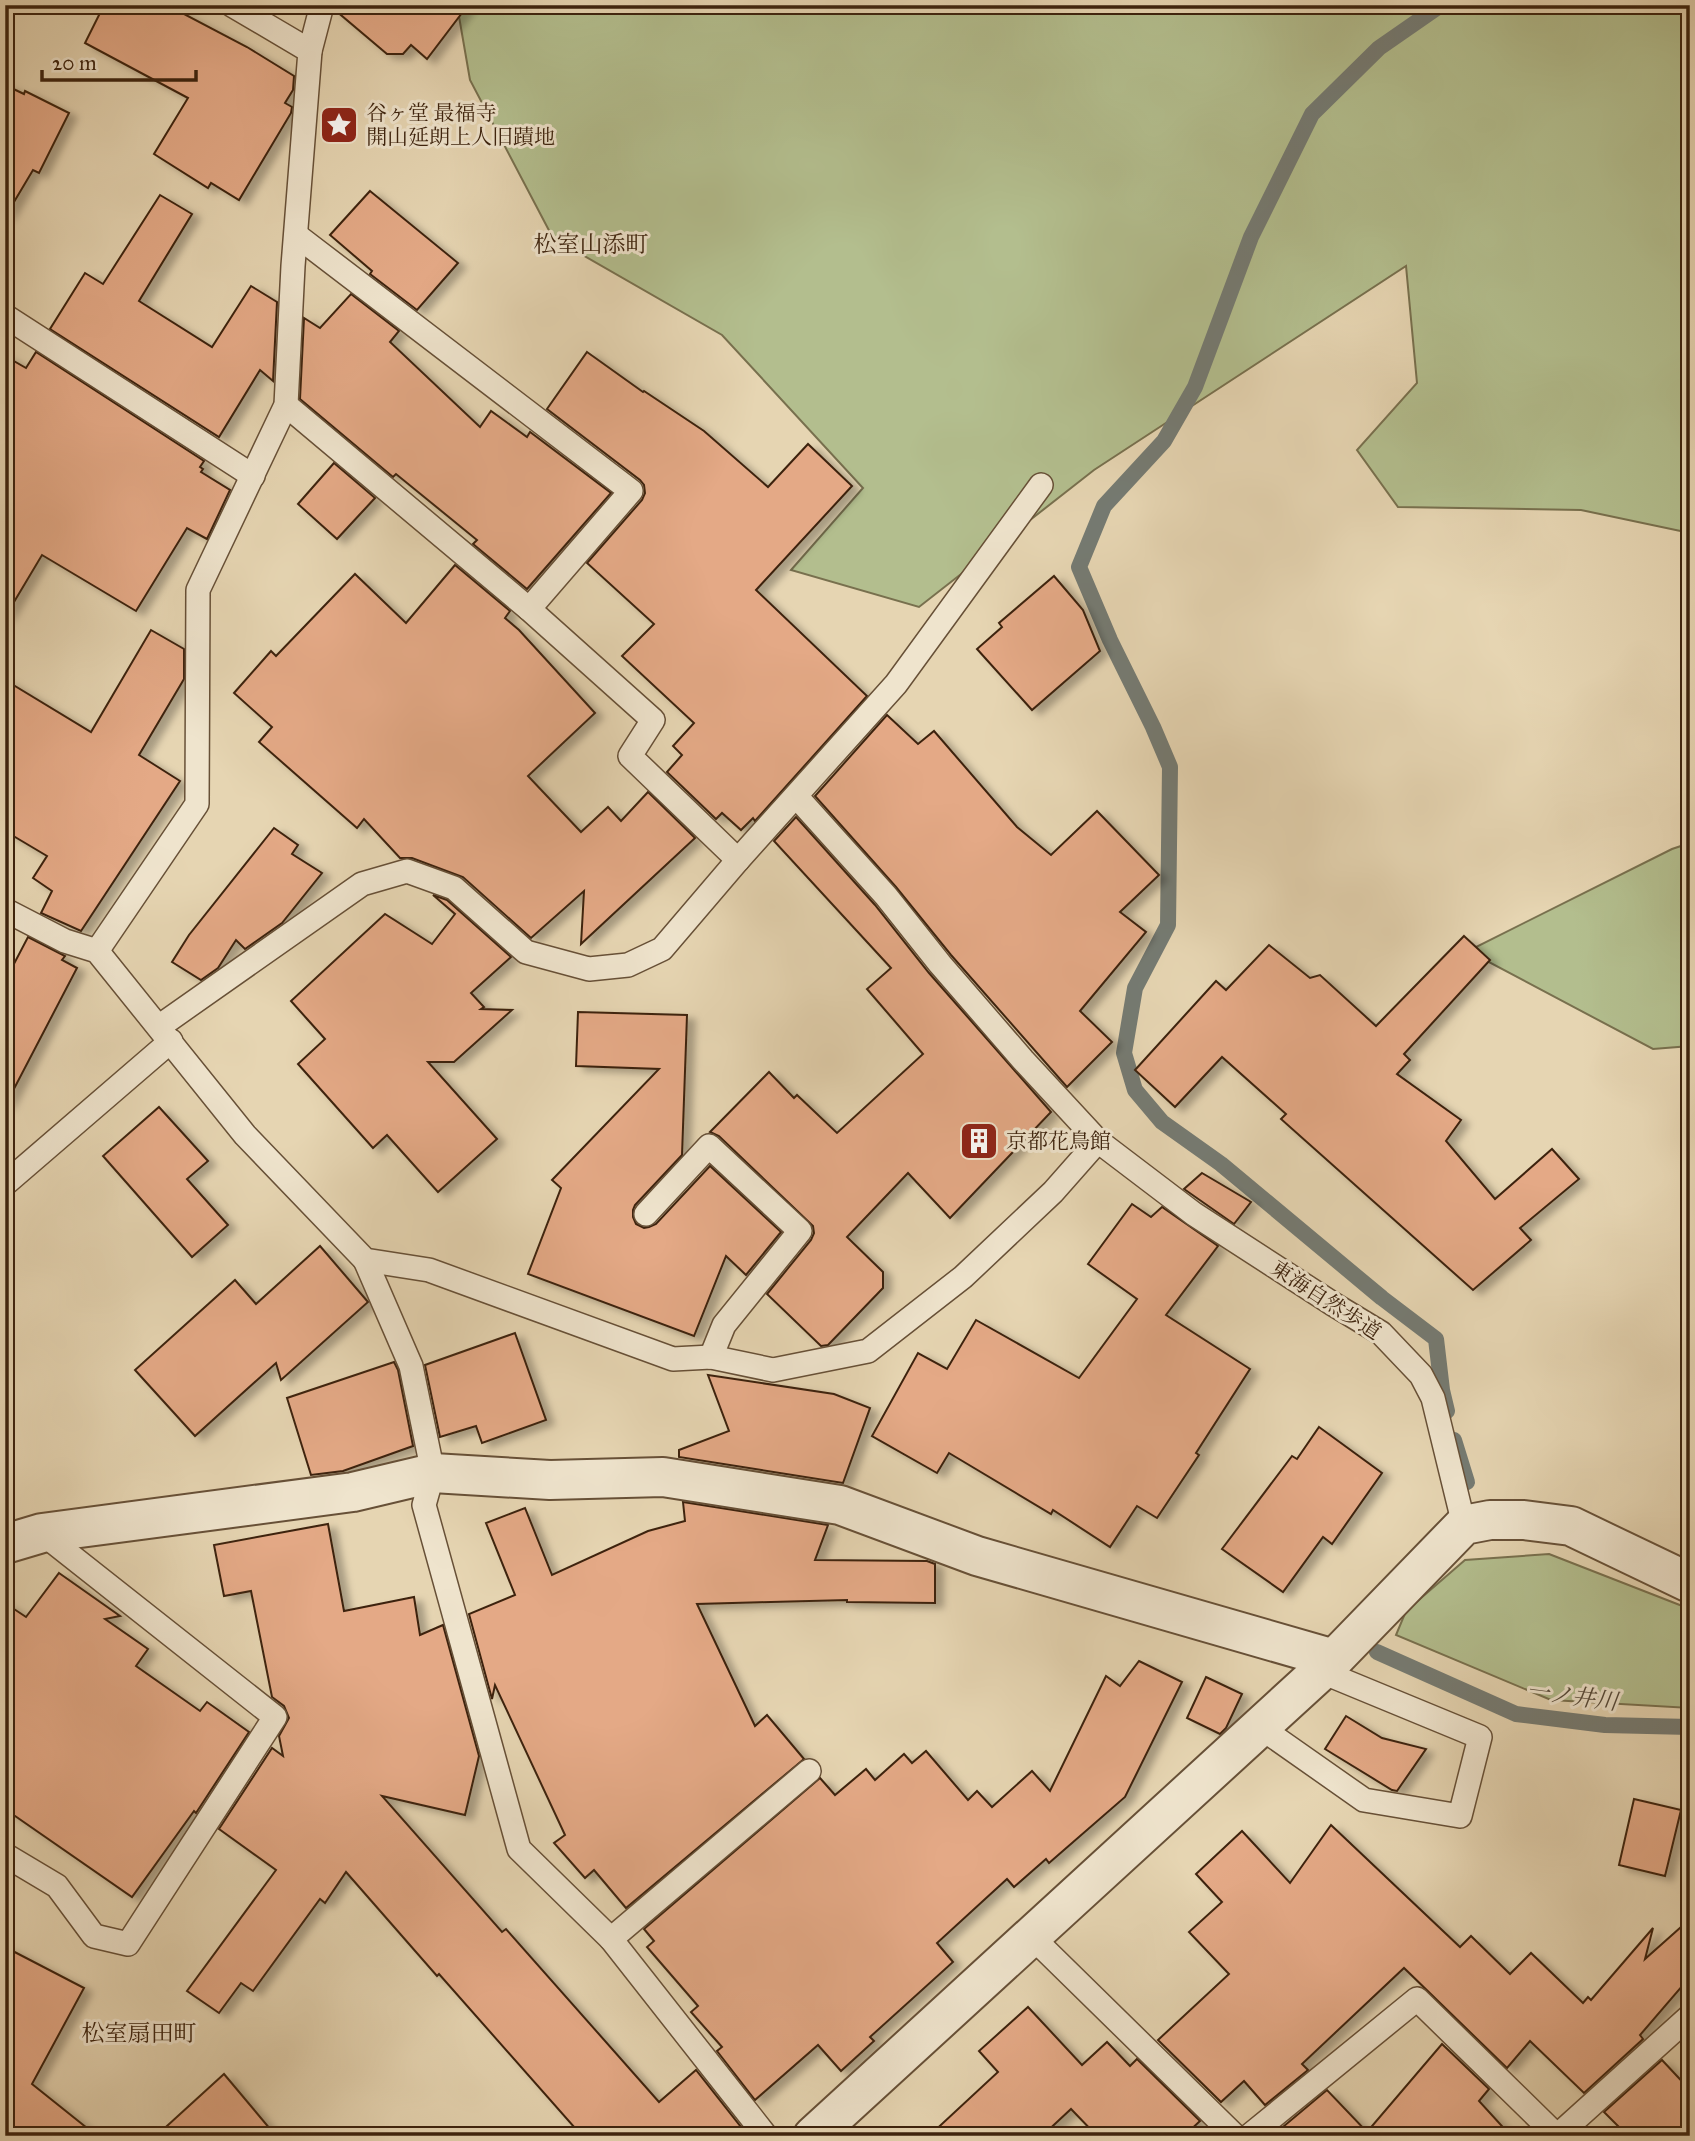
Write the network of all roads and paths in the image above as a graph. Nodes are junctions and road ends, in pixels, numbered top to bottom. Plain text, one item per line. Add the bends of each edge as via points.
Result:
1 (232, 5) edge
2 (322, 5) edge
3 (310, 51) junction
4 (296, 235) junction
5 (5, 316) edge
6 (286, 405) junction
7 (253, 476) junction
8 (1041, 485) dead end
9 (529, 609) junction
10 (796, 796) junction
11 (738, 860) junction
12 (5, 910) edge
13 (97, 951) junction
14 (165, 1034) junction
15 (1098, 1141) junction
16 (5, 1184) edge
17 (646, 1214) dead end
18 (365, 1260) junction
19 (710, 1357) junction
20 (433, 1473) junction
21 (1464, 1525) junction
22 (43, 1533) junction
23 (5, 1544) edge
24 (5, 1562) edge
25 (1690, 1583) edge
26 (1327, 1665) junction
27 (1260, 1727) junction
28 (808, 1771) dead end
29 (5, 1855) edge
30 (1030, 1936) junction
31 (611, 1939) junction
32 (1690, 2016) edge
33 (766, 2136) edge
34 (813, 2136) edge
35 (1235, 2136) edge
36 (1249, 2136) edge

1 - 3 lane
2 - 3 lane
3 - 4 lane
4 - 6 lane
4 - 9 lane via 631,491
5 - 7 lane
6 - 7 lane
6 - 9 lane
7 - 13 lane via 198,590 198,804
8 - 10 lane via 896,684
9 - 11 lane via 653,720 630,756
10 - 11 lane
10 - 15 lane, 東海自然歩道
11 - 14 lane via 662,949 628,965 589,969 526,952 454,888 407,871 362,884
12 - 13 lane via 65,941
13 - 14 lane
14 - 16 lane
14 - 18 lane via 246,1135
15 - 19 lane via 1053,1192 963,1277 868,1351 773,1370
15 - 21 lane, 東海自然歩道 via 1194,1214 1381,1333 1421,1375 1433,1398
17 - 19 lane via 709,1146 800,1231 724,1325
18 - 19 lane via 429,1270 673,1359
18 - 20 lane via 411,1366
20 - 22 street via 353,1492
20 - 26 street via 550,1480 663,1476 840,1505 978,1556
20 - 31 lane via 424,1504 519,1849
21 - 25 street via 1524,1520 1571,1527
21 - 26 street
22 - 23 street
22 - 24 street
22 - 29 lane via 275,1717 128,1944 94,1936 57,1886
26 - 27 street
26 - 27 lane via 1480,1737 1460,1816 1364,1800
27 - 30 street
28 - 31 lane
30 - 34 street
30 - 35 lane
31 - 33 lane
32 - 36 lane via 1557,2136 1417,1999

